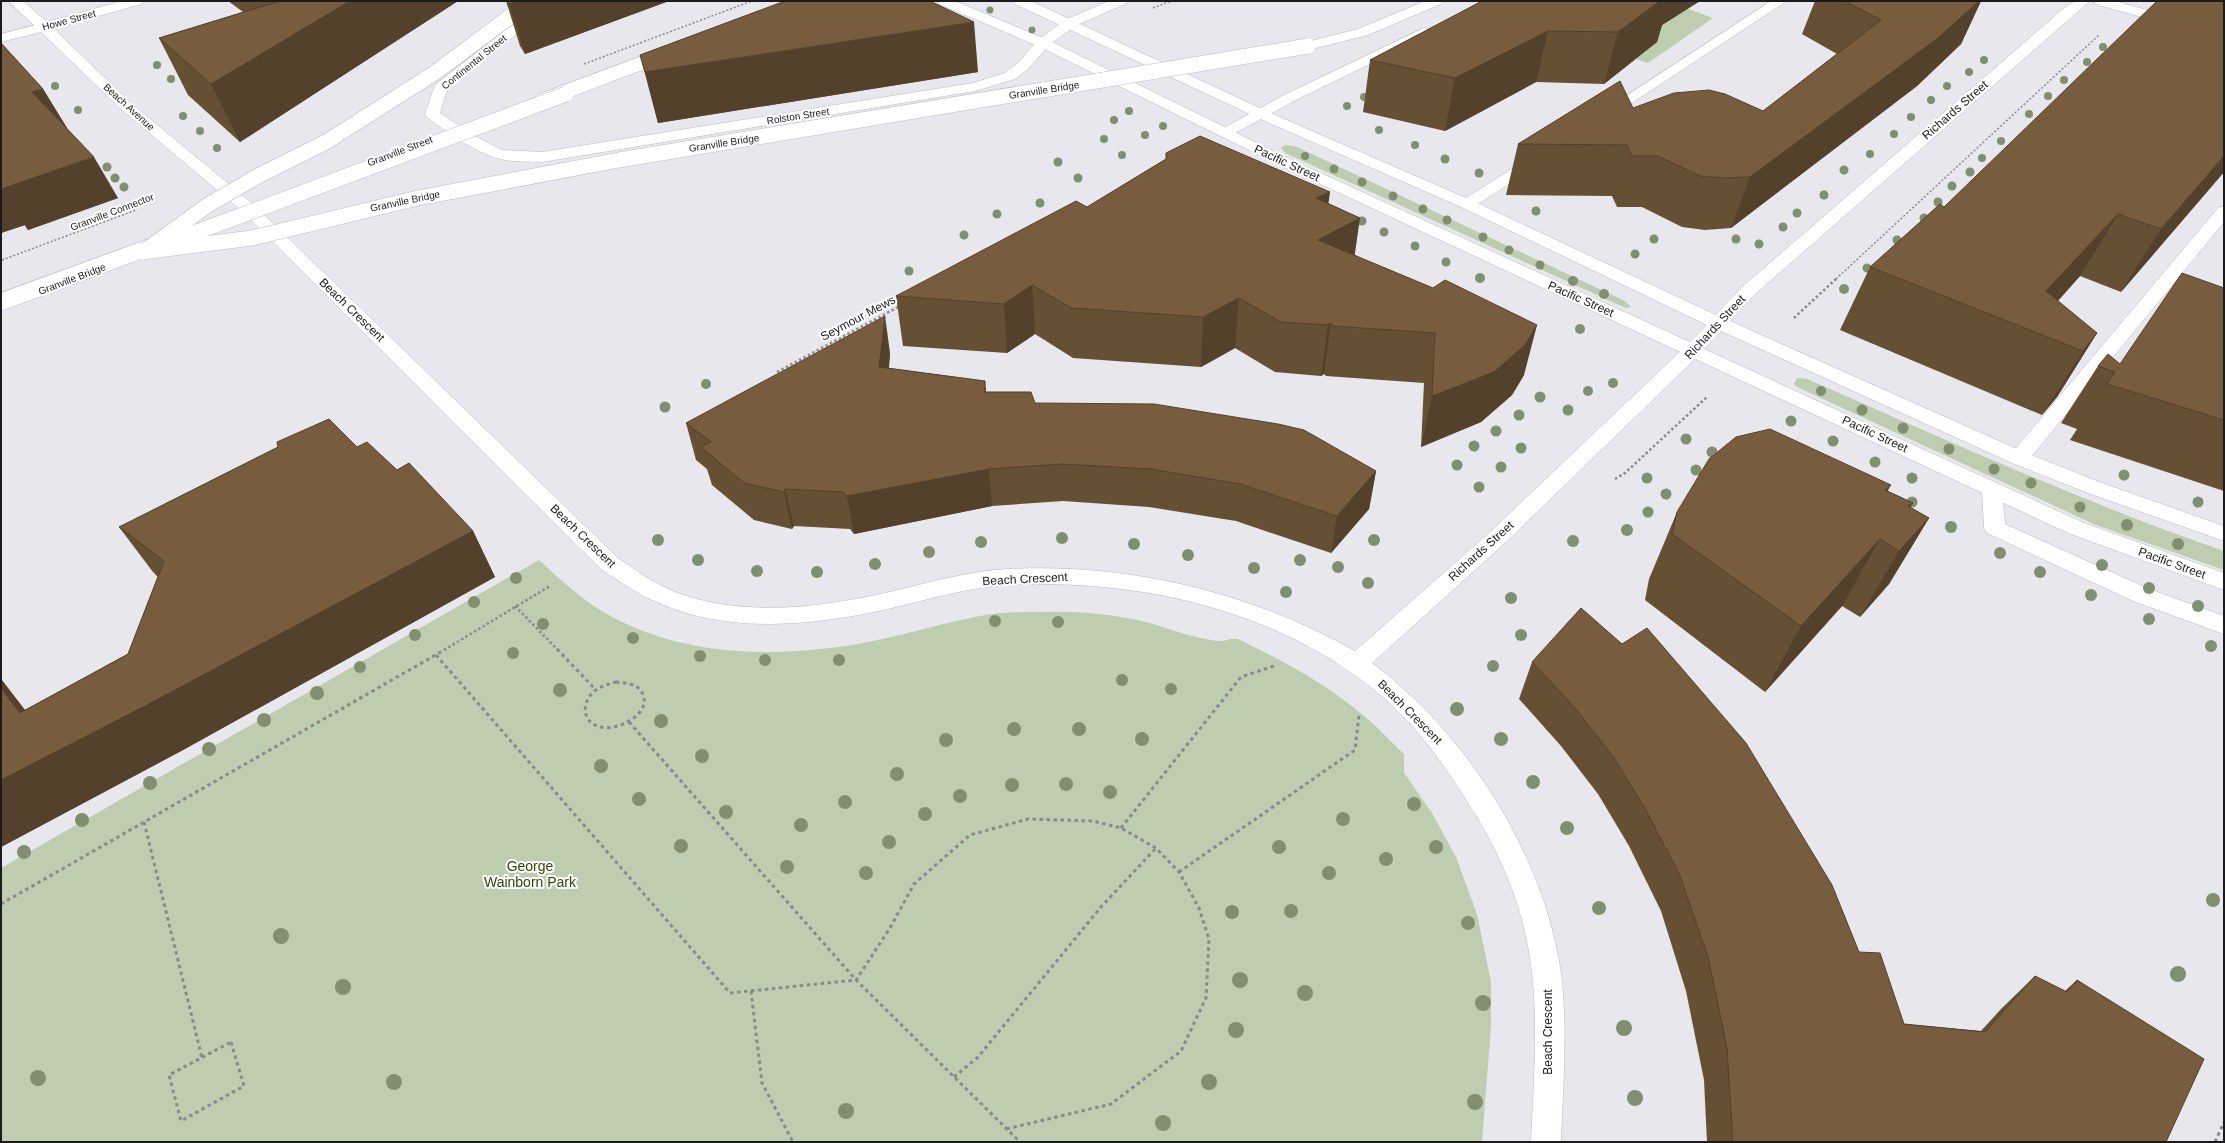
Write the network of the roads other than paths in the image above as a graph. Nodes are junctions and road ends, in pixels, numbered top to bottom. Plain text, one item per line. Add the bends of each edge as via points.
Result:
1 (15, 1) edge
2 (137, 1) edge
3 (531, 1) edge
4 (551, 1) edge
5 (944, 1) edge
6 (1020, 1) edge
7 (1120, 1) edge
8 (1436, 1) edge
9 (1780, 1) edge
10 (2083, 1) edge
11 (2100, 1) edge
12 (1070, 23) junction
13 (1438, 25) edge
14 (44, 27) junction
15 (2224, 36) edge
16 (1, 38) edge
17 (1043, 44) junction
18 (684, 47) joint
19 (1261, 114) junction
20 (1593, 122) edge
21 (455, 130) junction
22 (1225, 133) junction
23 (1547, 153) edge
24 (1467, 204) junction
25 (248, 208) junction
26 (2224, 211) edge
27 (143, 252) junction
28 (1, 299) edge
29 (1, 306) edge
30 (1718, 323) junction
31 (1693, 350) junction
32 (2019, 458) junction
33 (1992, 489) junction
34 (2224, 534) edge
35 (2224, 582) edge
36 (2224, 625) edge
37 (1356, 664) junction
38 (1546, 1142) edge

1 - 14 main road, Beach Avenue
2 - 14 main road, Howe Street
3 - 27 main road, Granville Bridge, bridge via 434,74 326,142 258,176 208,205
4 - 21 main road, Continental Street via 440,88 432,114
5 - 17 main road, Pacific Street
6 - 12 main road
7 - 12 main road, Rolston Street
8 - 27 main road, Granville Bridge, bridge via 1363,32 1308,46 611,161 418,198 252,238
9 - 20 main road
10 - 30 main road, Richards Street via 1747,292
11 - 15 main road
12 - 17 main road, Rolston Street
12 - 19 main road
13 - 19 main road
14 - 16 main road, Howe Street
14 - 25 main road, Beach Avenue via 127,107
17 - 21 main road, Rolston Street via 1010,76 975,87 542,157 504,155
17 - 22 main road, Pacific Street
18 - 21 main road, Granville Street
18 - 27 main road, Granville Bridge, bridge
19 - 22 main road
19 - 24 main road
21 - 25 main road, Granville Street
22 - 31 main road, Pacific Street
23 - 24 main road
24 - 30 main road
25 - 28 main road, Granville Street
25 - 37 main road, Beach Crescent via 610,564 671,599 708,609 786,615 827,612 873,604 989,579 1080,577 1151,586 1234,605 1311,638
26 - 32 main road
27 - 29 main road, Granville Bridge
30 - 31 main road, Richards Street
30 - 32 main road
31 - 33 main road, Pacific Street
31 - 37 main road, Richards Street via 1497,538
32 - 34 main road
33 - 35 main road, Pacific Street via 2076,528
33 - 36 main road via 1995,528 2142,595
37 - 38 main road, Beach Crescent via 1391,690 1448,750 1506,841 1524,883 1535,915 1551,1000

